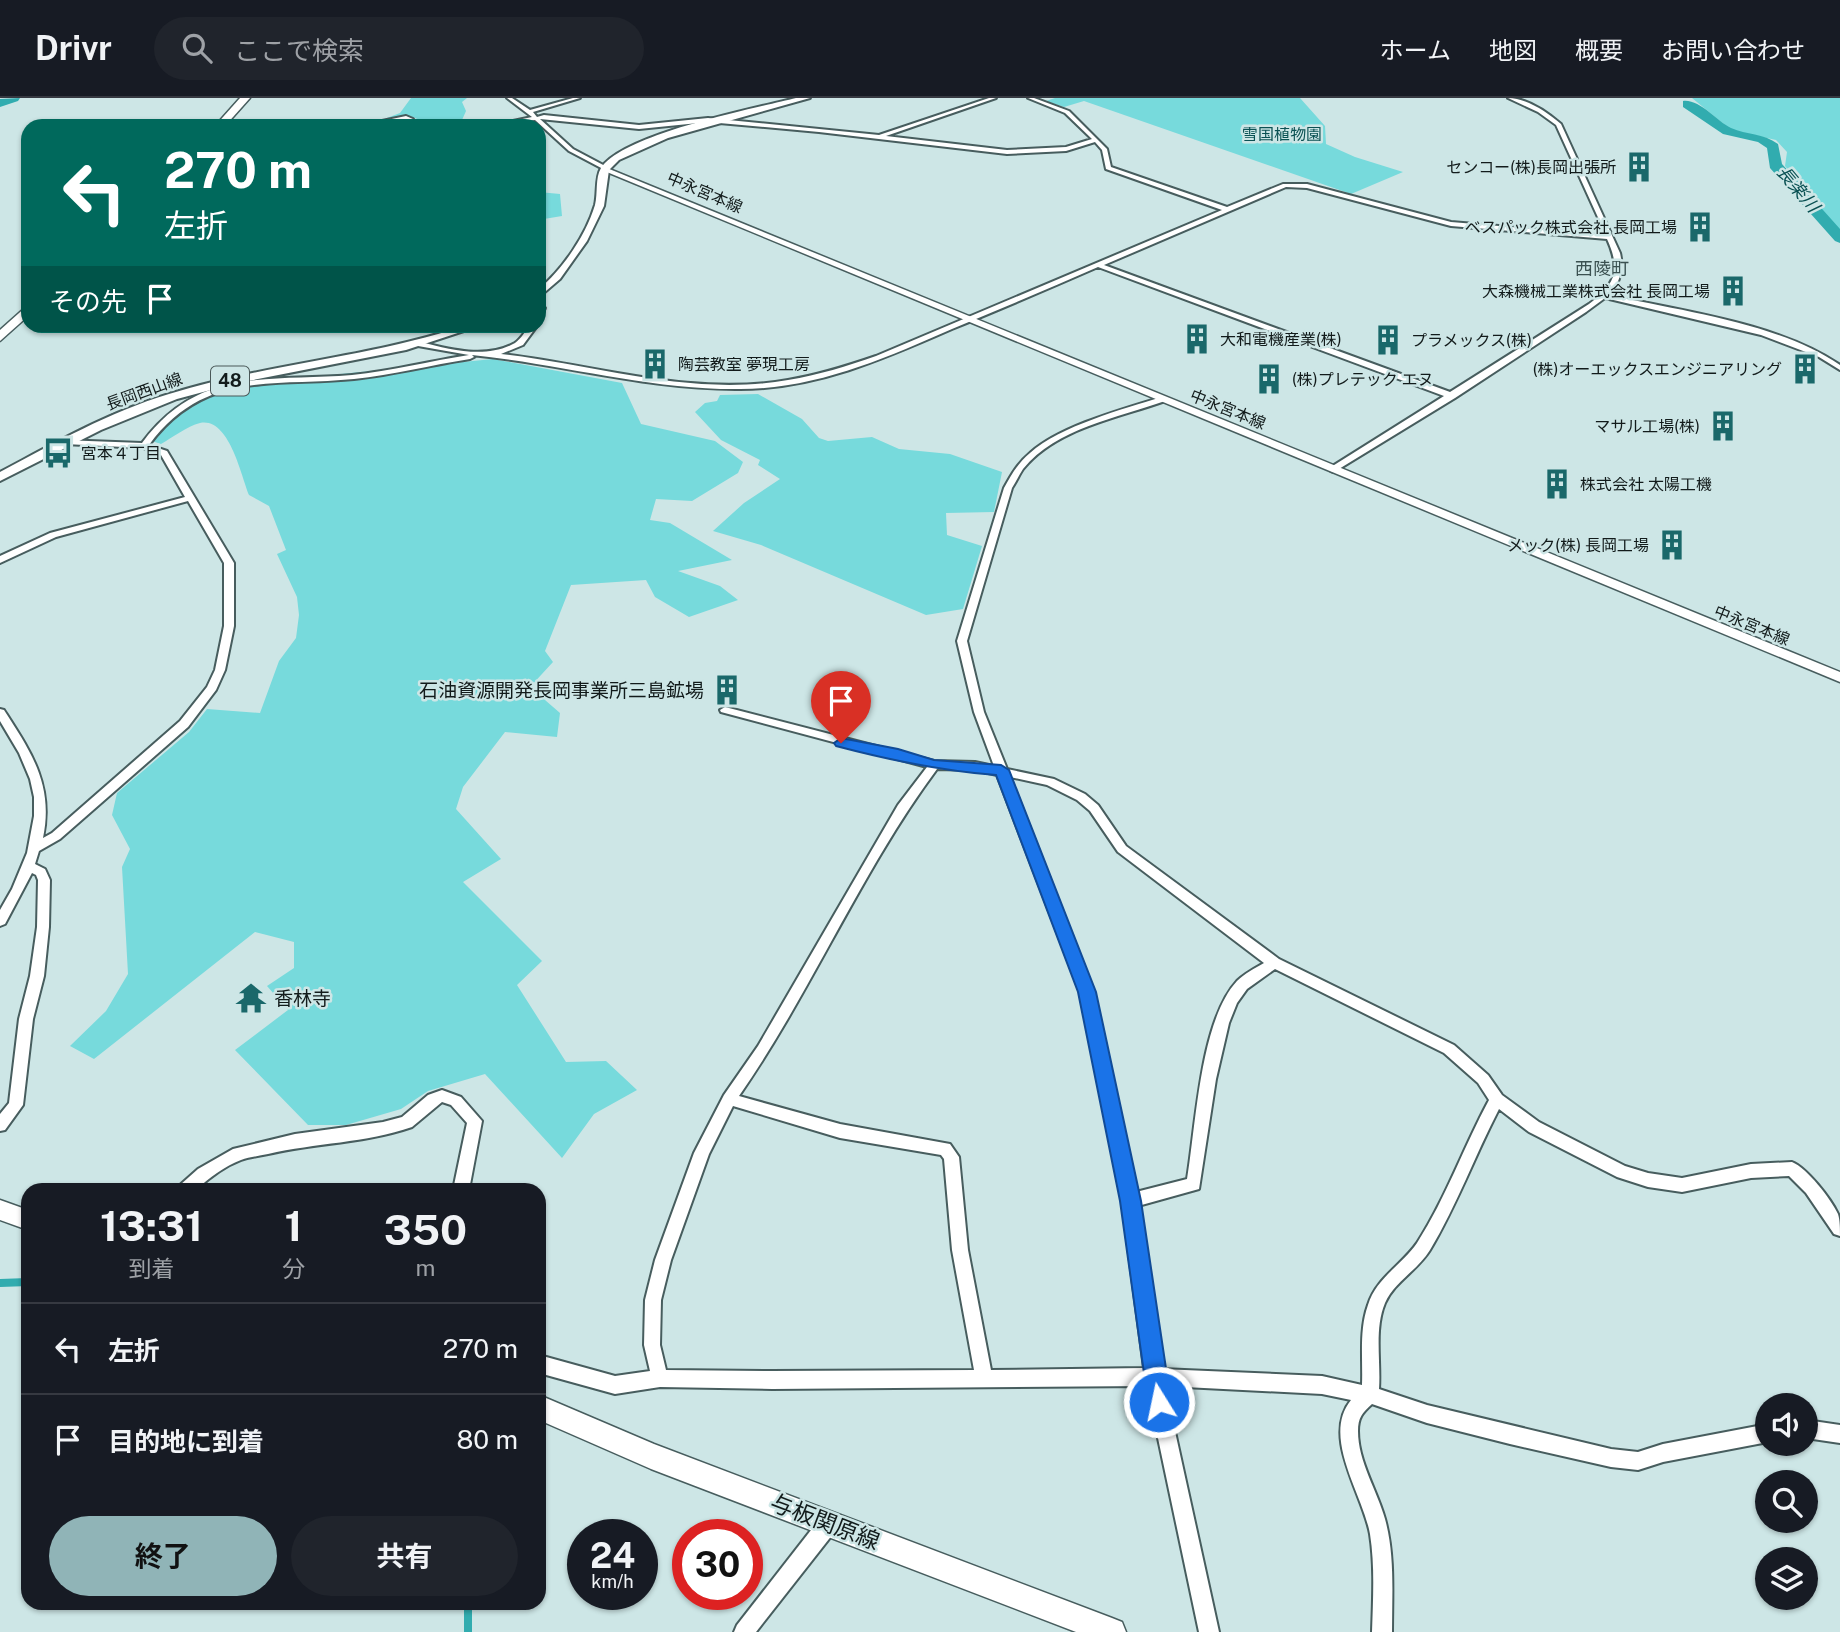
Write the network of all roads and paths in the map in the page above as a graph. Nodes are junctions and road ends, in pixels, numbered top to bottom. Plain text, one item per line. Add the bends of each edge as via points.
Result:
1 (245, 98) edge
2 (257, 98) edge
3 (509, 98) edge
4 (578, 98) edge
5 (806, 98) edge
6 (995, 98) edge
7 (1030, 98) edge
8 (1510, 98) edge
9 (529, 112) junction
10 (535, 117) junction
11 (226, 119) edge
12 (238, 119) edge
13 (525, 119) edge
14 (714, 121) junction
15 (546, 127) edge
16 (877, 137) junction
17 (1096, 141) junction
18 (606, 168) junction
19 (1229, 210) junction
20 (1609, 237) junction
21 (1099, 265) junction
22 (546, 287) edge
23 (1605, 296) junction
24 (21, 301) edge
25 (21, 316) edge
26 (970, 320) junction
27 (0, 321) edge
28 (453, 333) edge
29 (528, 333) edge
30 (0, 337) edge
31 (421, 344) junction
32 (492, 355) junction
33 (1840, 368) edge
34 (1452, 396) junction
35 (1163, 399) junction
36 (65, 442) junction
37 (144, 446) junction
38 (1334, 469) junction
39 (0, 477) edge
40 (190, 498) junction
41 (0, 560) edge
42 (1840, 677) edge
43 (725, 710) dead end
44 (0, 712) edge
45 (934, 765) junction
46 (1001, 770) junction
47 (34, 849) junction
48 (29, 866) junction
49 (0, 921) edge
50 (1274, 963) junction
51 (729, 1099) junction
52 (1497, 1099) junction
53 (0, 1125) edge
54 (193, 1183) edge
55 (462, 1183) edge
56 (1130, 1201) junction
57 (0, 1210) edge
58 (21, 1218) edge
59 (1840, 1229) edge
60 (546, 1366) edge
61 (1154, 1377) junction
62 (660, 1378) junction
63 (984, 1378) junction
64 (1370, 1395) junction
65 (546, 1411) edge
66 (1818, 1431) edge
67 (1840, 1434) edge
68 (1755, 1435) edge
69 (829, 1523) junction
70 (744, 1632) edge
71 (1112, 1632) edge
72 (1209, 1632) edge
73 (1382, 1632) edge

1 - 11 highway
2 - 12 highway
3 - 9 street
4 - 9 street
5 - 14 main road
6 - 16 street
7 - 17 street via 1063,108
8 - 20 street via 1540,110 1558,124
9 - 10 street
10 - 13 street
10 - 14 street via 639,127
14 - 16 street
14 - 18 main road via 627,151
15 - 18 street via 570,150
16 - 17 street via 1007,152 1066,149
17 - 19 street via 1105,150 1108,168
18 - 22 main road via 596,212 561,271
18 - 26 main road, 中永宮本線
19 - 20 street via 1285,185 1299,185 1451,223
19 - 21 street
20 - 23 street via 1619,269 1614,287
21 - 26 street
21 - 34 street
23 - 33 street via 1785,340 1825,356
23 - 34 street
24 - 27 highway
25 - 30 highway
26 - 32 street via 835,374 781,386 685,387
26 - 35 main road, 中永宮本線
28 - 31 main road, 長岡西山線 / 48
29 - 32 street via 520,343
31 - 32 street
31 - 36 main road, 長岡西山線 / 48 via 197,389 124,414
32 - 37 street via 204,394
34 - 38 street
35 - 38 main road, 中永宮本線
35 - 46 street via 1043,445 1013,473 962,641 979,712
36 - 37 street
36 - 39 main road, 長岡西山線 / 48
37 - 40 street via 164,453
38 - 42 main road, 中永宮本線
40 - 41 street via 53,534
40 - 47 street via 229,563 229,626 220,670 201,705 184,724 57,836
43 - 45 street
44 - 47 street via 35,776 40,807
45 - 46 street
45 - 51 street via 902,808 763,1050
46 - 50 street via 1050,782 1080,797 1136,862
46 - 56 street via 1087,992
47 - 48 street
48 - 49 street
48 - 53 street via 41,872 44,880 43,927 16,1105
50 - 52 street via 1449,1049 1483,1079
50 - 56 street via 1233,997 1216,1042 1194,1184
51 - 62 street via 702,1153 653,1300 652,1345
51 - 63 street via 840,1131 945,1149 951,1157 960,1250
52 - 59 street via 1534,1127 1622,1172 1648,1180 1682,1185 1751,1171 1792,1169
52 - 64 street via 1441,1218 1420,1252 1385,1286 1377,1301 1372,1317
54 - 55 street via 237,1154 407,1122 442,1096 456,1101 475,1121
56 - 61 street
57 - 58 main road
60 - 62 street via 615,1385
61 - 63 street
61 - 64 street via 1322,1385
61 - 72 street
62 - 63 street
64 - 68 street via 1427,1414 1638,1461
64 - 73 street via 1353,1411 1350,1431 1353,1457 1376,1519
65 - 69 main road, 与板関原線
66 - 67 street
69 - 70 street
69 - 71 main road, 与板関原線

